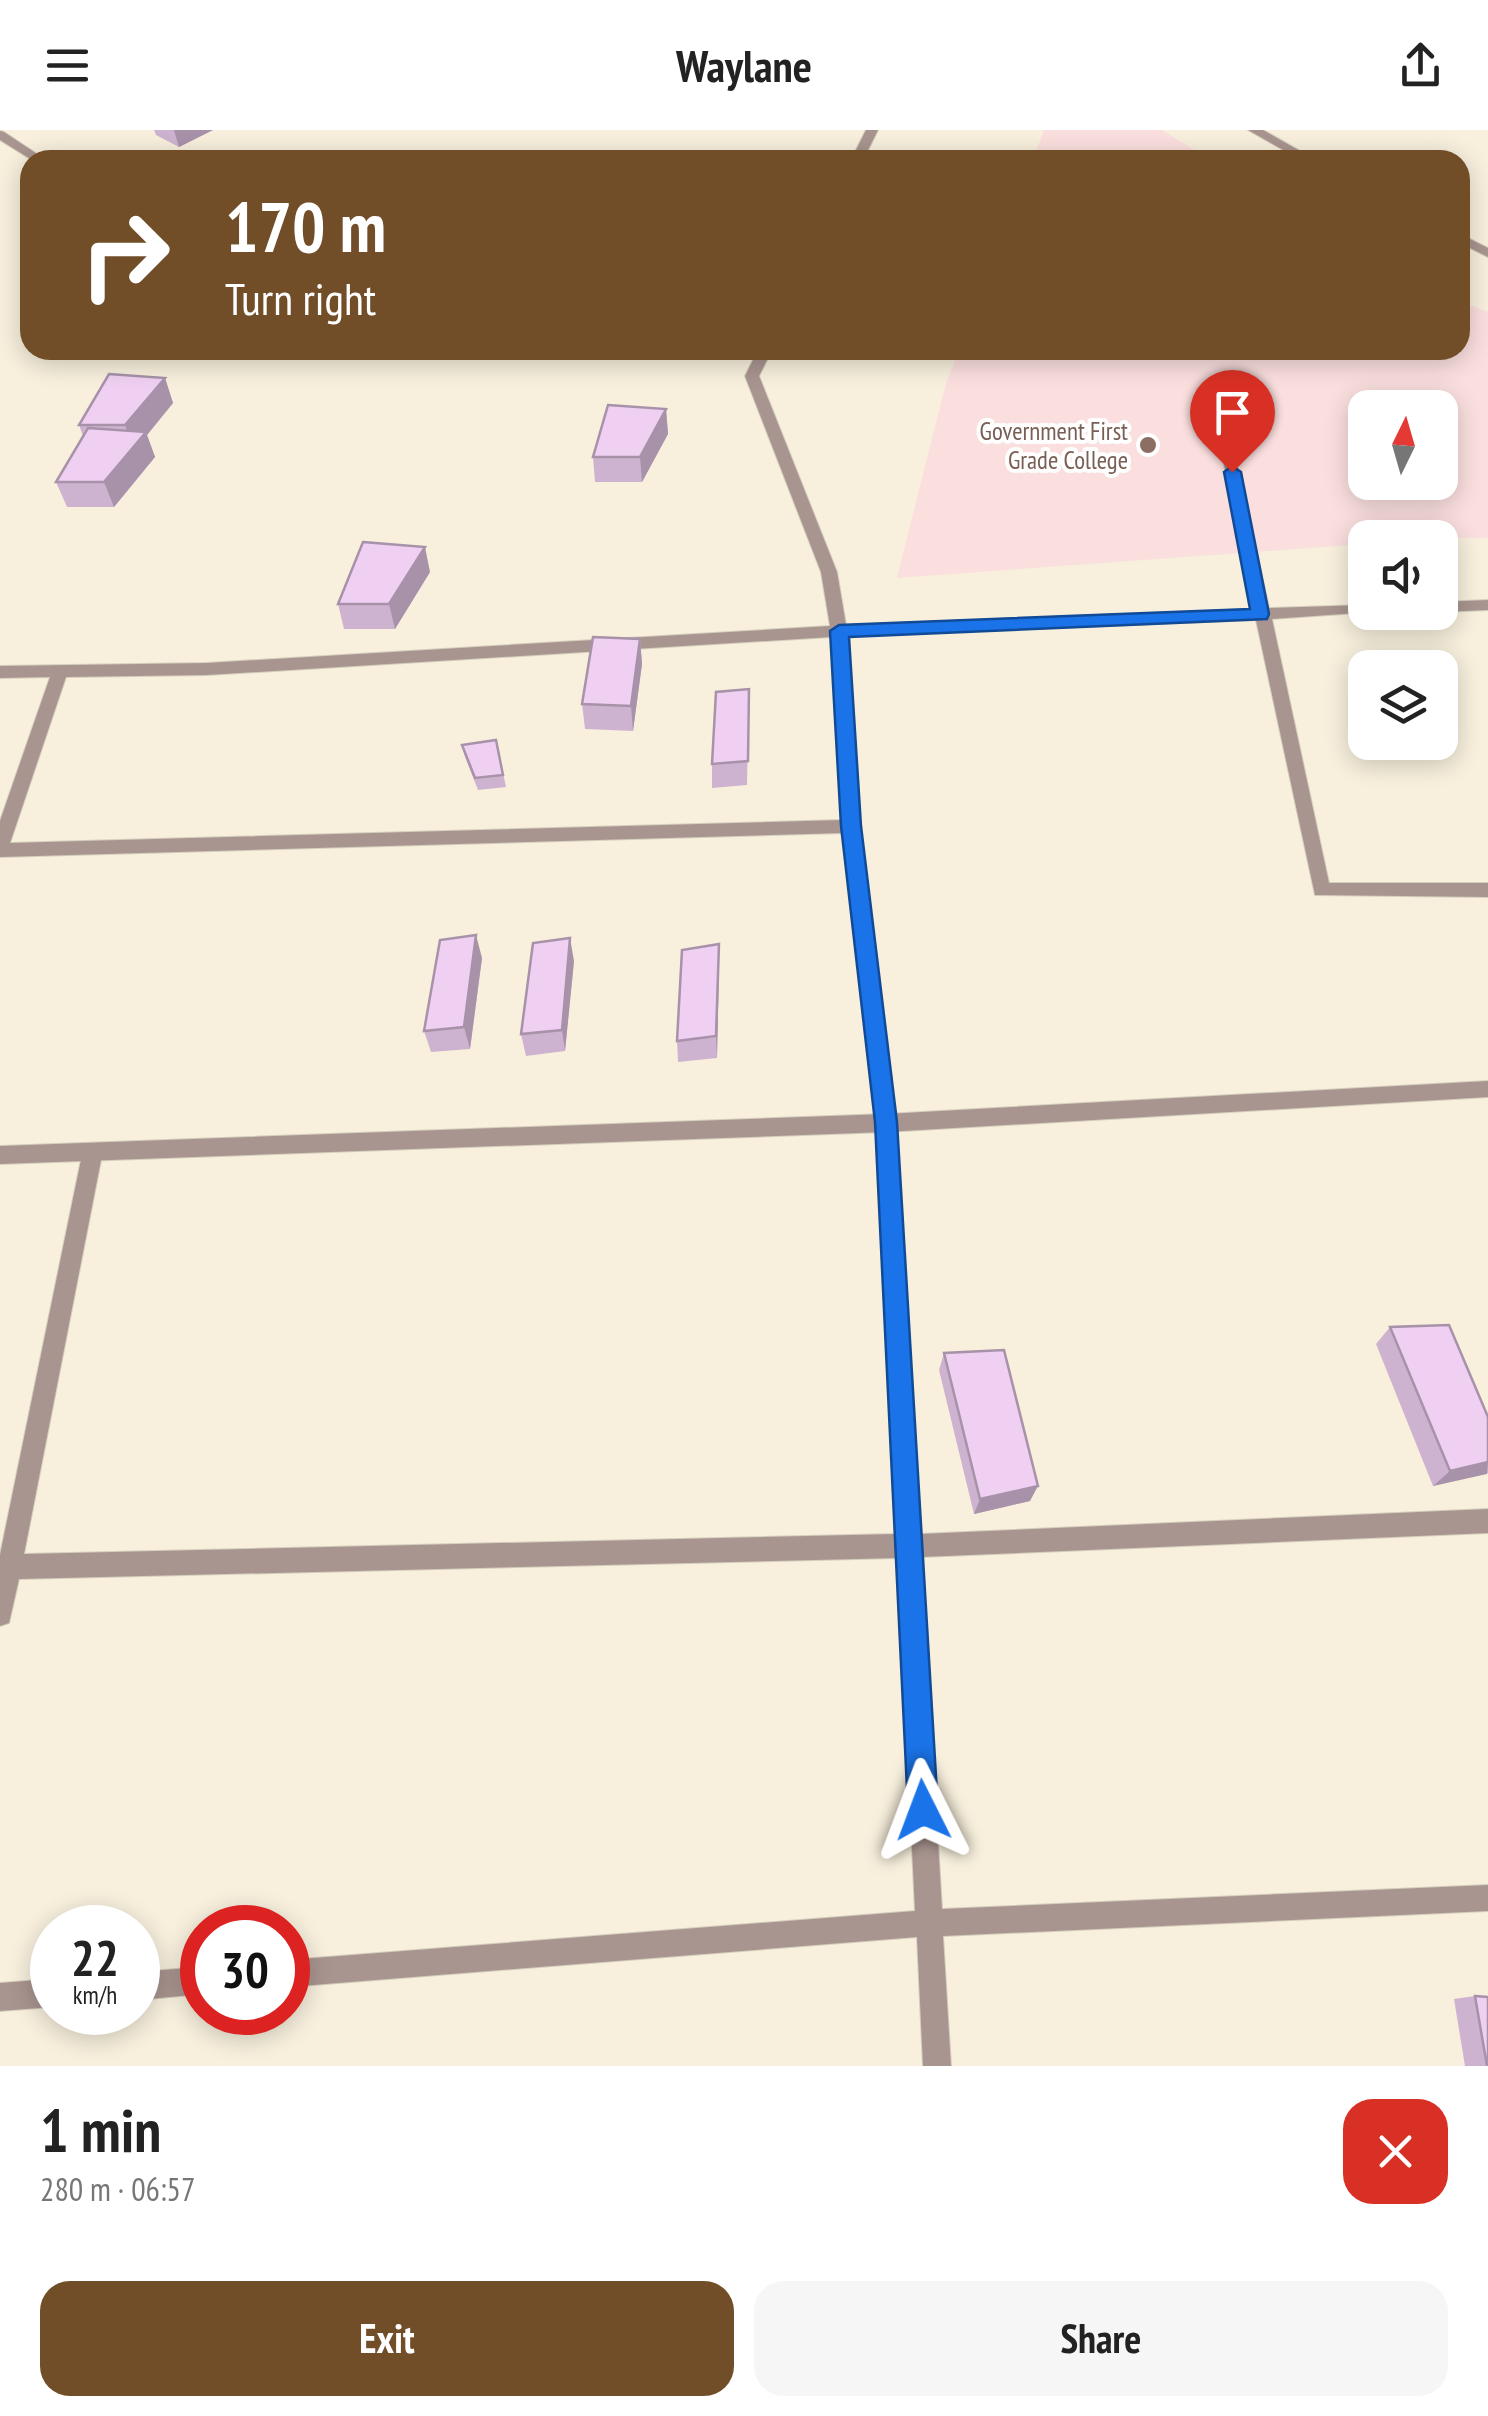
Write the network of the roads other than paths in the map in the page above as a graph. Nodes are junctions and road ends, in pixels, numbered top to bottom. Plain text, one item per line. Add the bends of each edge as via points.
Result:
1 (1254, 130) edge
2 (0, 134) edge
3 (25, 150) edge
4 (1291, 150) edge
5 (760, 360) edge
6 (1225, 436) dead end
7 (1488, 605) edge
8 (1458, 606) edge
9 (1348, 611) edge
10 (1260, 614) junction
11 (839, 631) junction
12 (60, 671) junction
13 (0, 672) edge
14 (851, 826) junction
15 (0, 849) edge
16 (1488, 890) edge
17 (1488, 1089) edge
18 (886, 1122) junction
19 (92, 1154) junction
20 (0, 1155) edge
21 (1488, 1521) edge
22 (909, 1546) junction
23 (6, 1567) edge
24 (0, 1614) edge
25 (1488, 1898) edge
26 (930, 1923) junction
27 (310, 1972) edge
28 (30, 1995) edge
29 (0, 1997) edge
30 (937, 2066) edge

1 - 4 street
2 - 3 street
5 - 11 street via 752,376 829,572
6 - 10 street
7 - 8 street
9 - 10 street
10 - 11 street
10 - 16 street via 1321,890
11 - 12 street via 227,668
11 - 14 street
12 - 13 street
12 - 15 street
14 - 15 street
14 - 18 street
17 - 18 street
18 - 19 street
18 - 22 street
19 - 20 street
19 - 23 street
21 - 22 street
22 - 23 street
22 - 26 street
23 - 24 street
25 - 26 street
26 - 27 street
26 - 30 street
28 - 29 street

